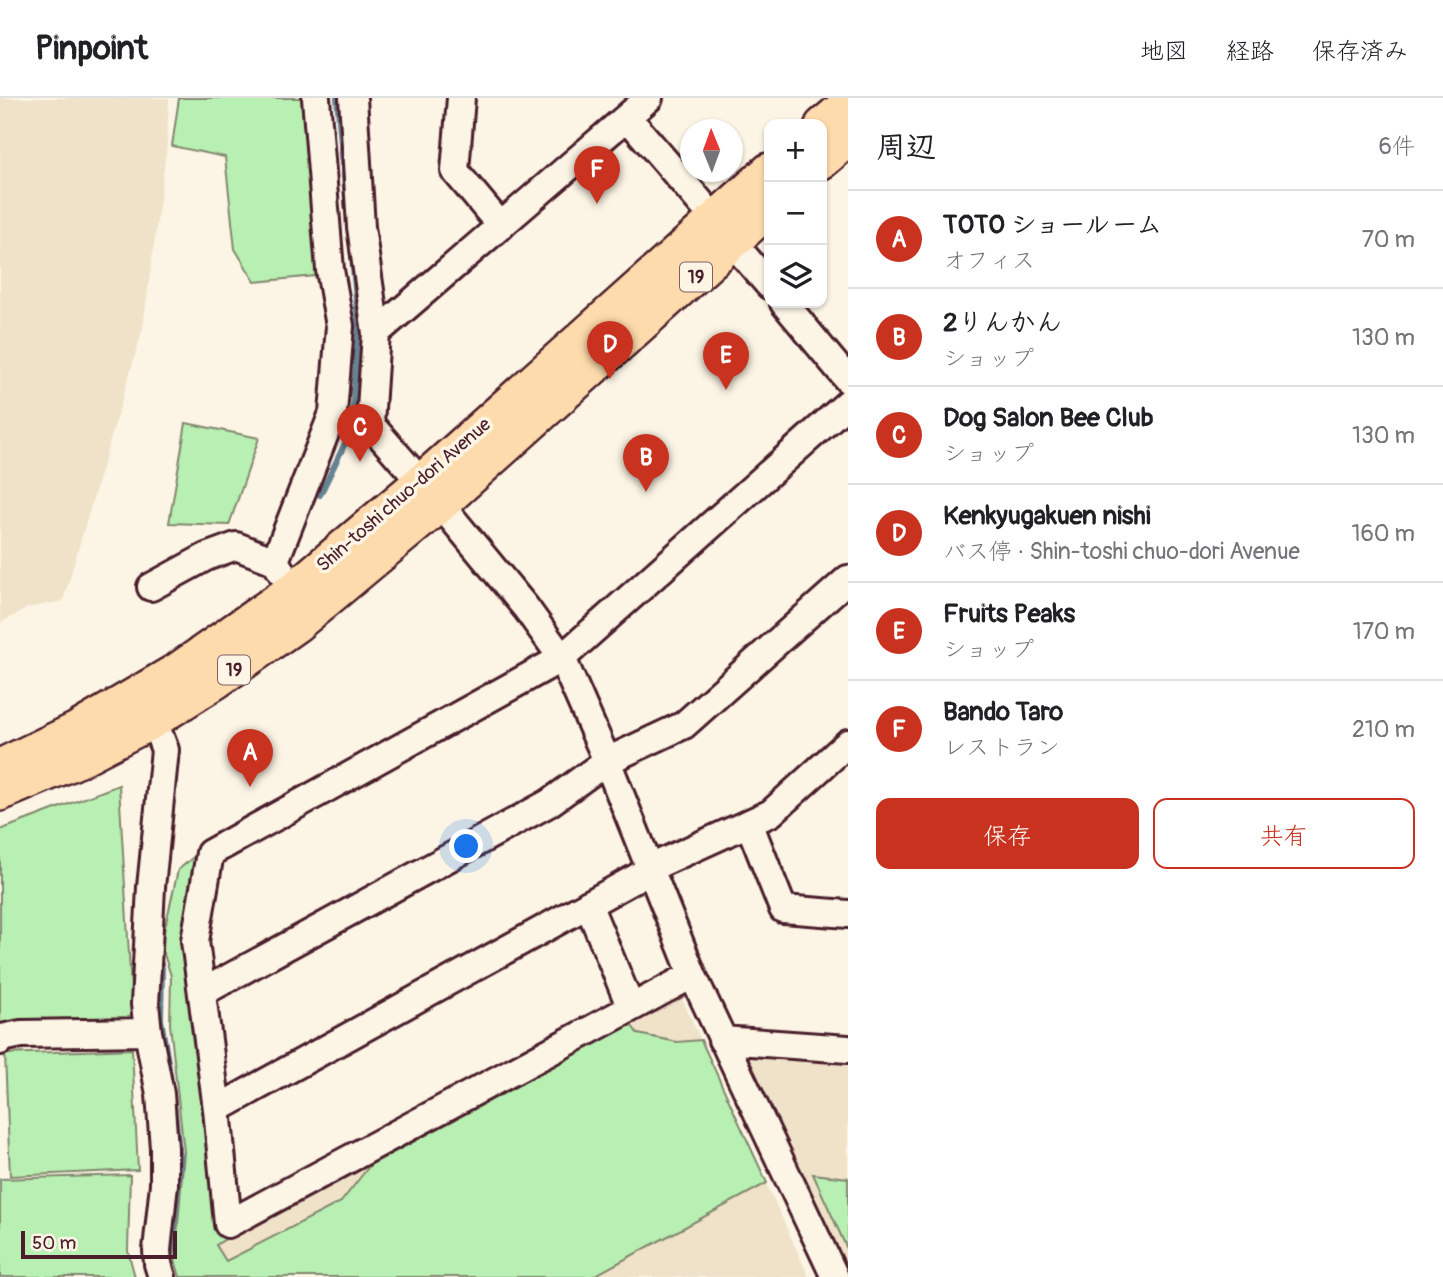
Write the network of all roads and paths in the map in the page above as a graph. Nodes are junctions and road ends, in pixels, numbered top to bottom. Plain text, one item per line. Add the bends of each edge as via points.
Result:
1 (316, 98) edge
2 (353, 98) edge
3 (461, 98) edge
4 (649, 98) edge
5 (848, 103) edge
6 (628, 118) junction
7 (827, 121) edge
8 (848, 141) edge
9 (827, 158) edge
10 (764, 177) edge
11 (764, 212) edge
12 (501, 226) junction
13 (724, 231) junction
14 (764, 279) edge
15 (788, 308) edge
16 (376, 333) junction
17 (848, 380) edge
18 (848, 403) edge
19 (431, 493) junction
20 (275, 561) junction
21 (848, 579) edge
22 (151, 587) dead end
23 (293, 589) junction
24 (562, 658) junction
25 (154, 722) junction
26 (848, 743) edge
27 (607, 761) junction
28 (0, 766) edge
29 (0, 794) edge
30 (749, 823) junction
31 (650, 869) junction
32 (589, 904) junction
33 (848, 914) edge
34 (681, 981) dead end
35 (203, 992) junction
36 (631, 1008) junction
37 (148, 1032) junction
38 (722, 1040) junction
39 (0, 1041) edge
40 (848, 1049) edge
41 (217, 1109) junction
42 (162, 1277) edge
43 (835, 1277) edge

1 - 20 street via 330,270 340,327 333,414
2 - 16 street via 361,227
3 - 12 street via 455,170
4 - 6 street
5 - 7 main road
6 - 12 street
6 - 13 street
8 - 9 main road
10 - 13 main road, Shin-toshi chuo-dori Avenue / 19
11 - 13 main road, Shin-toshi chuo-dori Avenue / 19
12 - 16 street
13 - 14 street
13 - 19 main road, Shin-toshi chuo-dori Avenue / 19 via 622,341
15 - 17 street
16 - 19 street via 370,424
18 - 24 street
19 - 23 main road, Shin-toshi chuo-dori Avenue / 19
19 - 24 street
19 - 25 main road, Shin-toshi chuo-dori Avenue / 19 via 297,625
20 - 22 street via 236,546
20 - 23 street
21 - 27 street via 684,725
23 - 28 main road, Shin-toshi chuo-dori Avenue / 19 via 177,670 75,730
24 - 27 street
24 - 35 street via 209,853 195,942
25 - 29 main road, Shin-toshi chuo-dori Avenue / 19
25 - 37 street via 165,750 150,887
26 - 30 street via 771,813
27 - 31 street
27 - 35 street via 549,803
30 - 31 street
30 - 33 street via 783,909
31 - 32 street
31 - 38 street
32 - 36 street
32 - 41 street
34 - 36 street
35 - 41 street
36 - 41 street via 228,1224
37 - 39 street via 21,1034
37 - 42 street via 164,1148 158,1250
38 - 40 street
38 - 43 street

